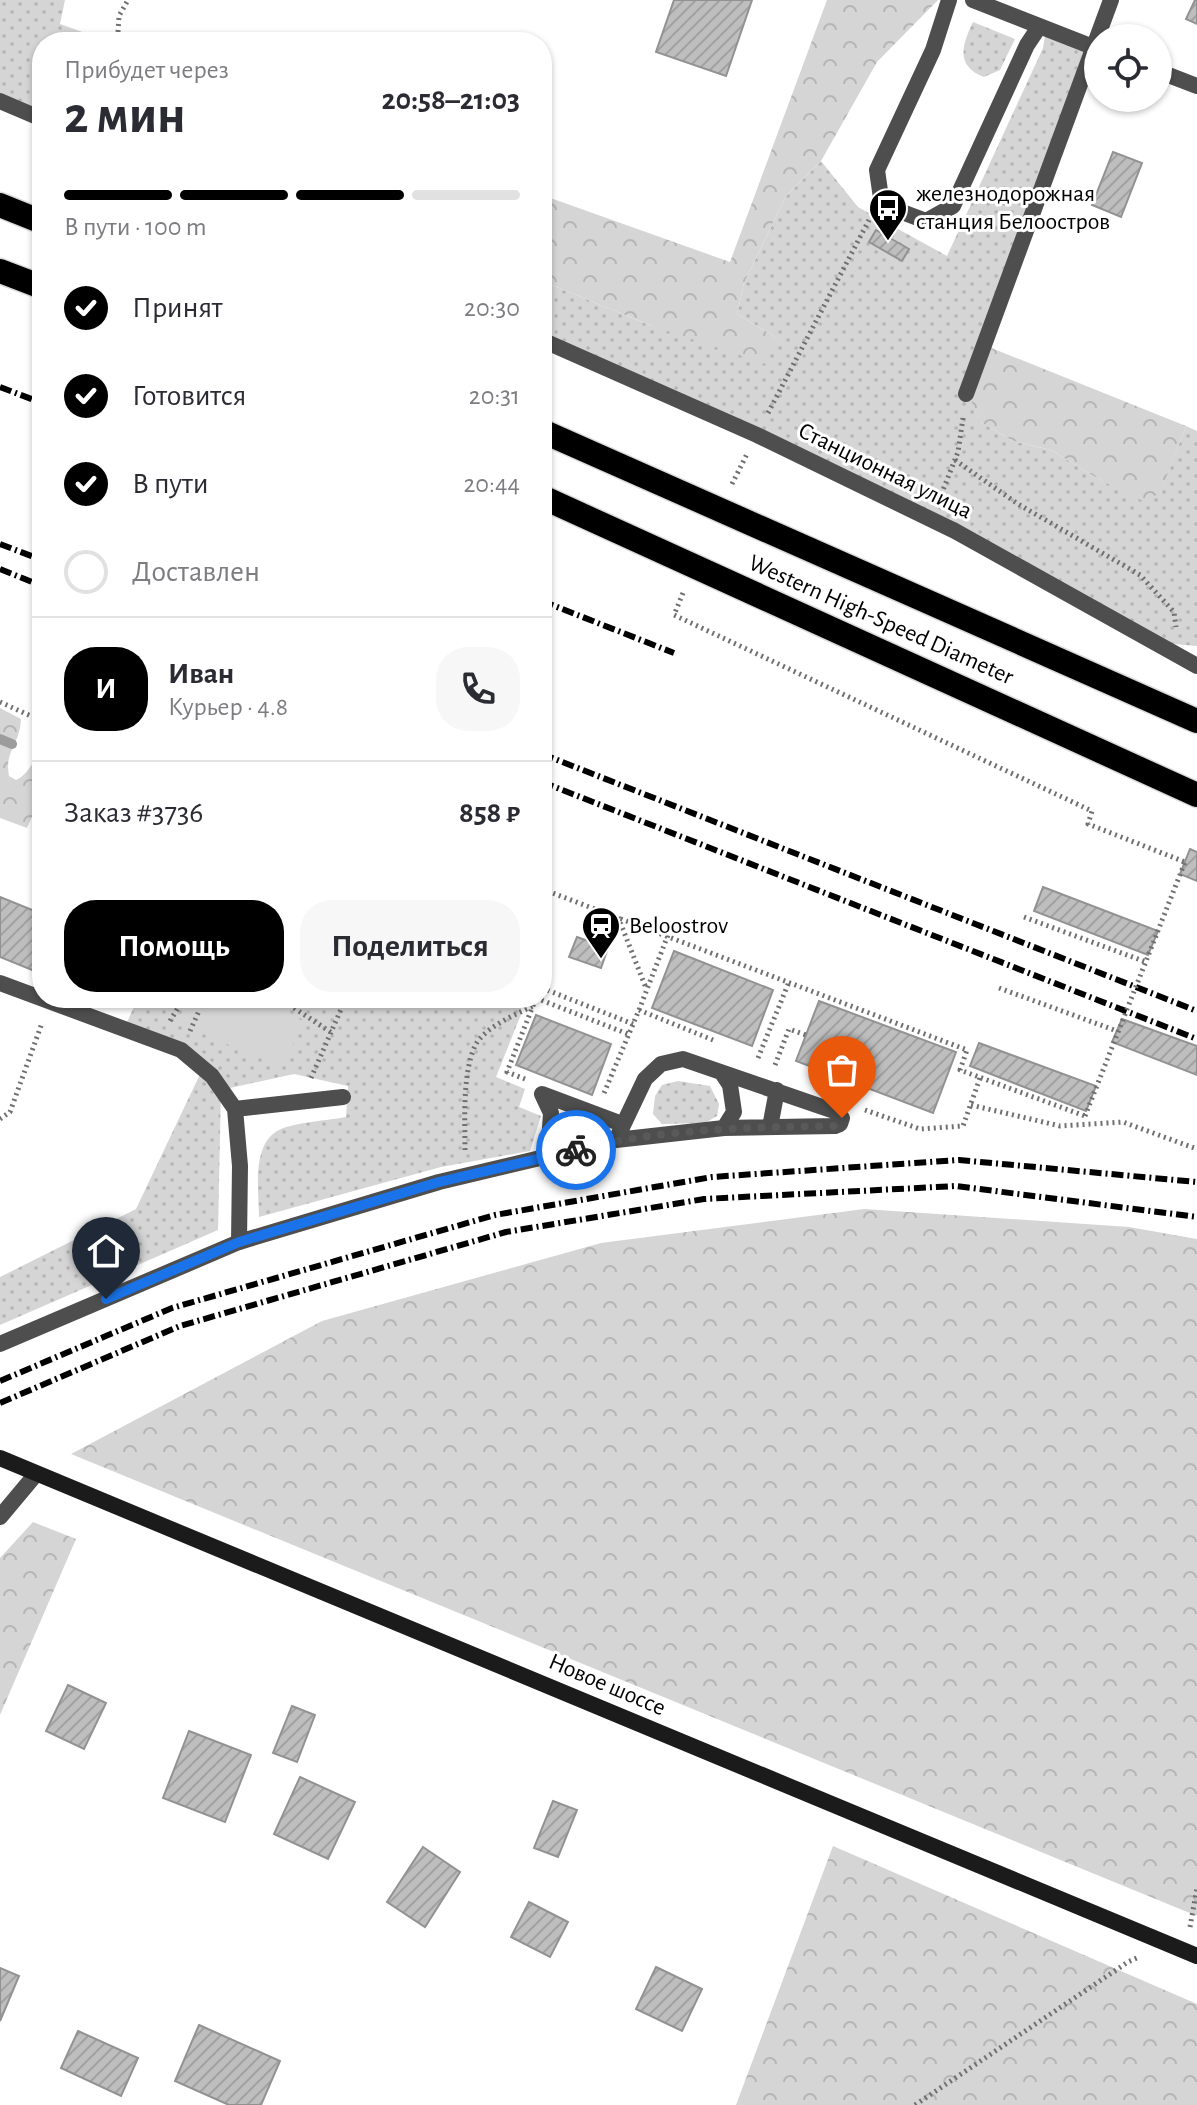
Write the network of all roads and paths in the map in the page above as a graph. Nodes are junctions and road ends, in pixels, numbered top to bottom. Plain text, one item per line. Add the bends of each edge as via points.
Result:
1 (128, 0) edge
2 (949, 0) edge
3 (973, 0) edge
4 (1111, 0) edge
5 (1103, 24) edge
6 (1039, 27) junction
7 (118, 32) dead end
8 (1084, 44) edge
9 (1172, 76) edge
10 (1084, 78) edge
11 (1197, 86) edge
12 (0, 101) edge
13 (32, 115) edge
14 (881, 198) junction
15 (0, 205) edge
16 (32, 218) edge
17 (0, 271) edge
18 (32, 284) edge
19 (552, 344) edge
20 (966, 394) joint
21 (552, 435) edge
22 (757, 435) junction
23 (955, 460) junction
24 (731, 485) dead end
25 (552, 502) edge
26 (931, 519) junction
27 (688, 580) dead end
28 (1179, 657) junction
29 (1197, 666) edge
30 (0, 702) edge
31 (32, 716) edge
32 (1197, 721) edge
33 (1197, 795) edge
34 (552, 893) edge
35 (618, 917) junction
36 (1024, 917) dead end
37 (668, 935) junction
38 (1146, 962) junction
39 (789, 982) junction
40 (0, 983) edge
41 (999, 988) dead end
42 (647, 989) junction
43 (552, 992) edge
44 (32, 996) edge
45 (552, 1004) edge
46 (47, 1008) edge
47 (63, 1008) edge
48 (294, 1008) edge
49 (342, 1008) edge
50 (529, 1008) edge
51 (532, 1008) edge
52 (639, 1010) junction
53 (633, 1024) junction
54 (1117, 1031) junction
55 (332, 1033) junction
56 (629, 1034) junction
57 (806, 1035) dead end
58 (718, 1042) dead end
59 (745, 1053) dead end
60 (758, 1058) junction
61 (775, 1065) junction
62 (787, 1069) dead end
63 (722, 1073) junction
64 (980, 1078) junction
65 (536, 1083) dead end
66 (777, 1090) junction
67 (343, 1097) dead end
68 (301, 1102) junction
69 (971, 1105) junction
70 (599, 1107) dead end
71 (857, 1107) dead end
72 (235, 1109) junction
73 (0, 1119) edge
74 (622, 1124) junction
75 (770, 1127) junction
76 (724, 1128) junction
77 (616, 1140) junction
78 (1197, 1149) edge
79 (548, 1157) junction
80 (470, 1175) junction
81 (239, 1242) junction
82 (0, 1344) edge
83 (0, 1458) edge
84 (36, 1474) junction
85 (0, 1517) edge
86 (1197, 1888) edge
87 (1184, 1951) edge
88 (915, 2105) edge

1 - 7 path
2 - 14 street via 933,50 877,170
3 - 6 street
4 - 5 street
6 - 8 street
6 - 14 street via 953,206 926,221
9 - 11 street
10 - 20 street
12 - 13 street
14 - 22 path
15 - 16 highway
17 - 18 highway
19 - 22 street, Станционная улица
20 - 23 path
21 - 32 highway, Western High-Speed Diameter
22 - 24 path
22 - 26 street, Станционная улица
23 - 26 path
23 - 28 path via 1018,504 1140,575 1174,612
25 - 33 highway, Western High-Speed Diameter
26 - 28 street, Станционная улица
27 - 38 path, bridge via 674,615 1092,811 1088,824 1185,862
28 - 29 street, Станционная улица
30 - 31 path
34 - 35 path
35 - 37 path
35 - 42 path
36 - 38 path
37 - 39 path
37 - 42 path
38 - 54 path, bridge
39 - 60 path
39 - 64 path via 967,1050 960,1070
40 - 44 street
41 - 54 path
42 - 52 path
43 - 53 path
45 - 56 path
46 - 73 path via 10,1112
47 - 72 street via 181,1050 212,1076
48 - 55 path
49 - 55 path
50 - 80 path via 505,1019 477,1043 465,1089
51 - 65 path via 507,1072
52 - 53 path
52 - 58 path
53 - 56 path
54 - 64 path, bridge via 1085,1116
55 - 68 path
56 - 70 path
57 - 61 path via 789,1029
59 - 60 path
60 - 61 path
61 - 62 path
63 - 66 street
63 - 74 street via 683,1059 661,1064 645,1079
63 - 76 street via 730,1085 734,1112
64 - 69 path
66 - 75 street
66 - 75 street via 842,1118 835,1126
67 - 68 street
68 - 72 street
69 - 71 path via 963,1126 920,1129
69 - 78 path via 1060,1126 1123,1122
72 - 81 street
74 - 77 street
74 - 79 street via 542,1094 551,1113
75 - 76 street
76 - 77 street
77 - 79 street
79 - 80 street
80 - 81 street
81 - 82 street
83 - 84 main road, Новое шоссе
84 - 85 street
84 - 87 main road, Новое шоссе
86 - 87 path
87 - 88 path via 1128,1962

